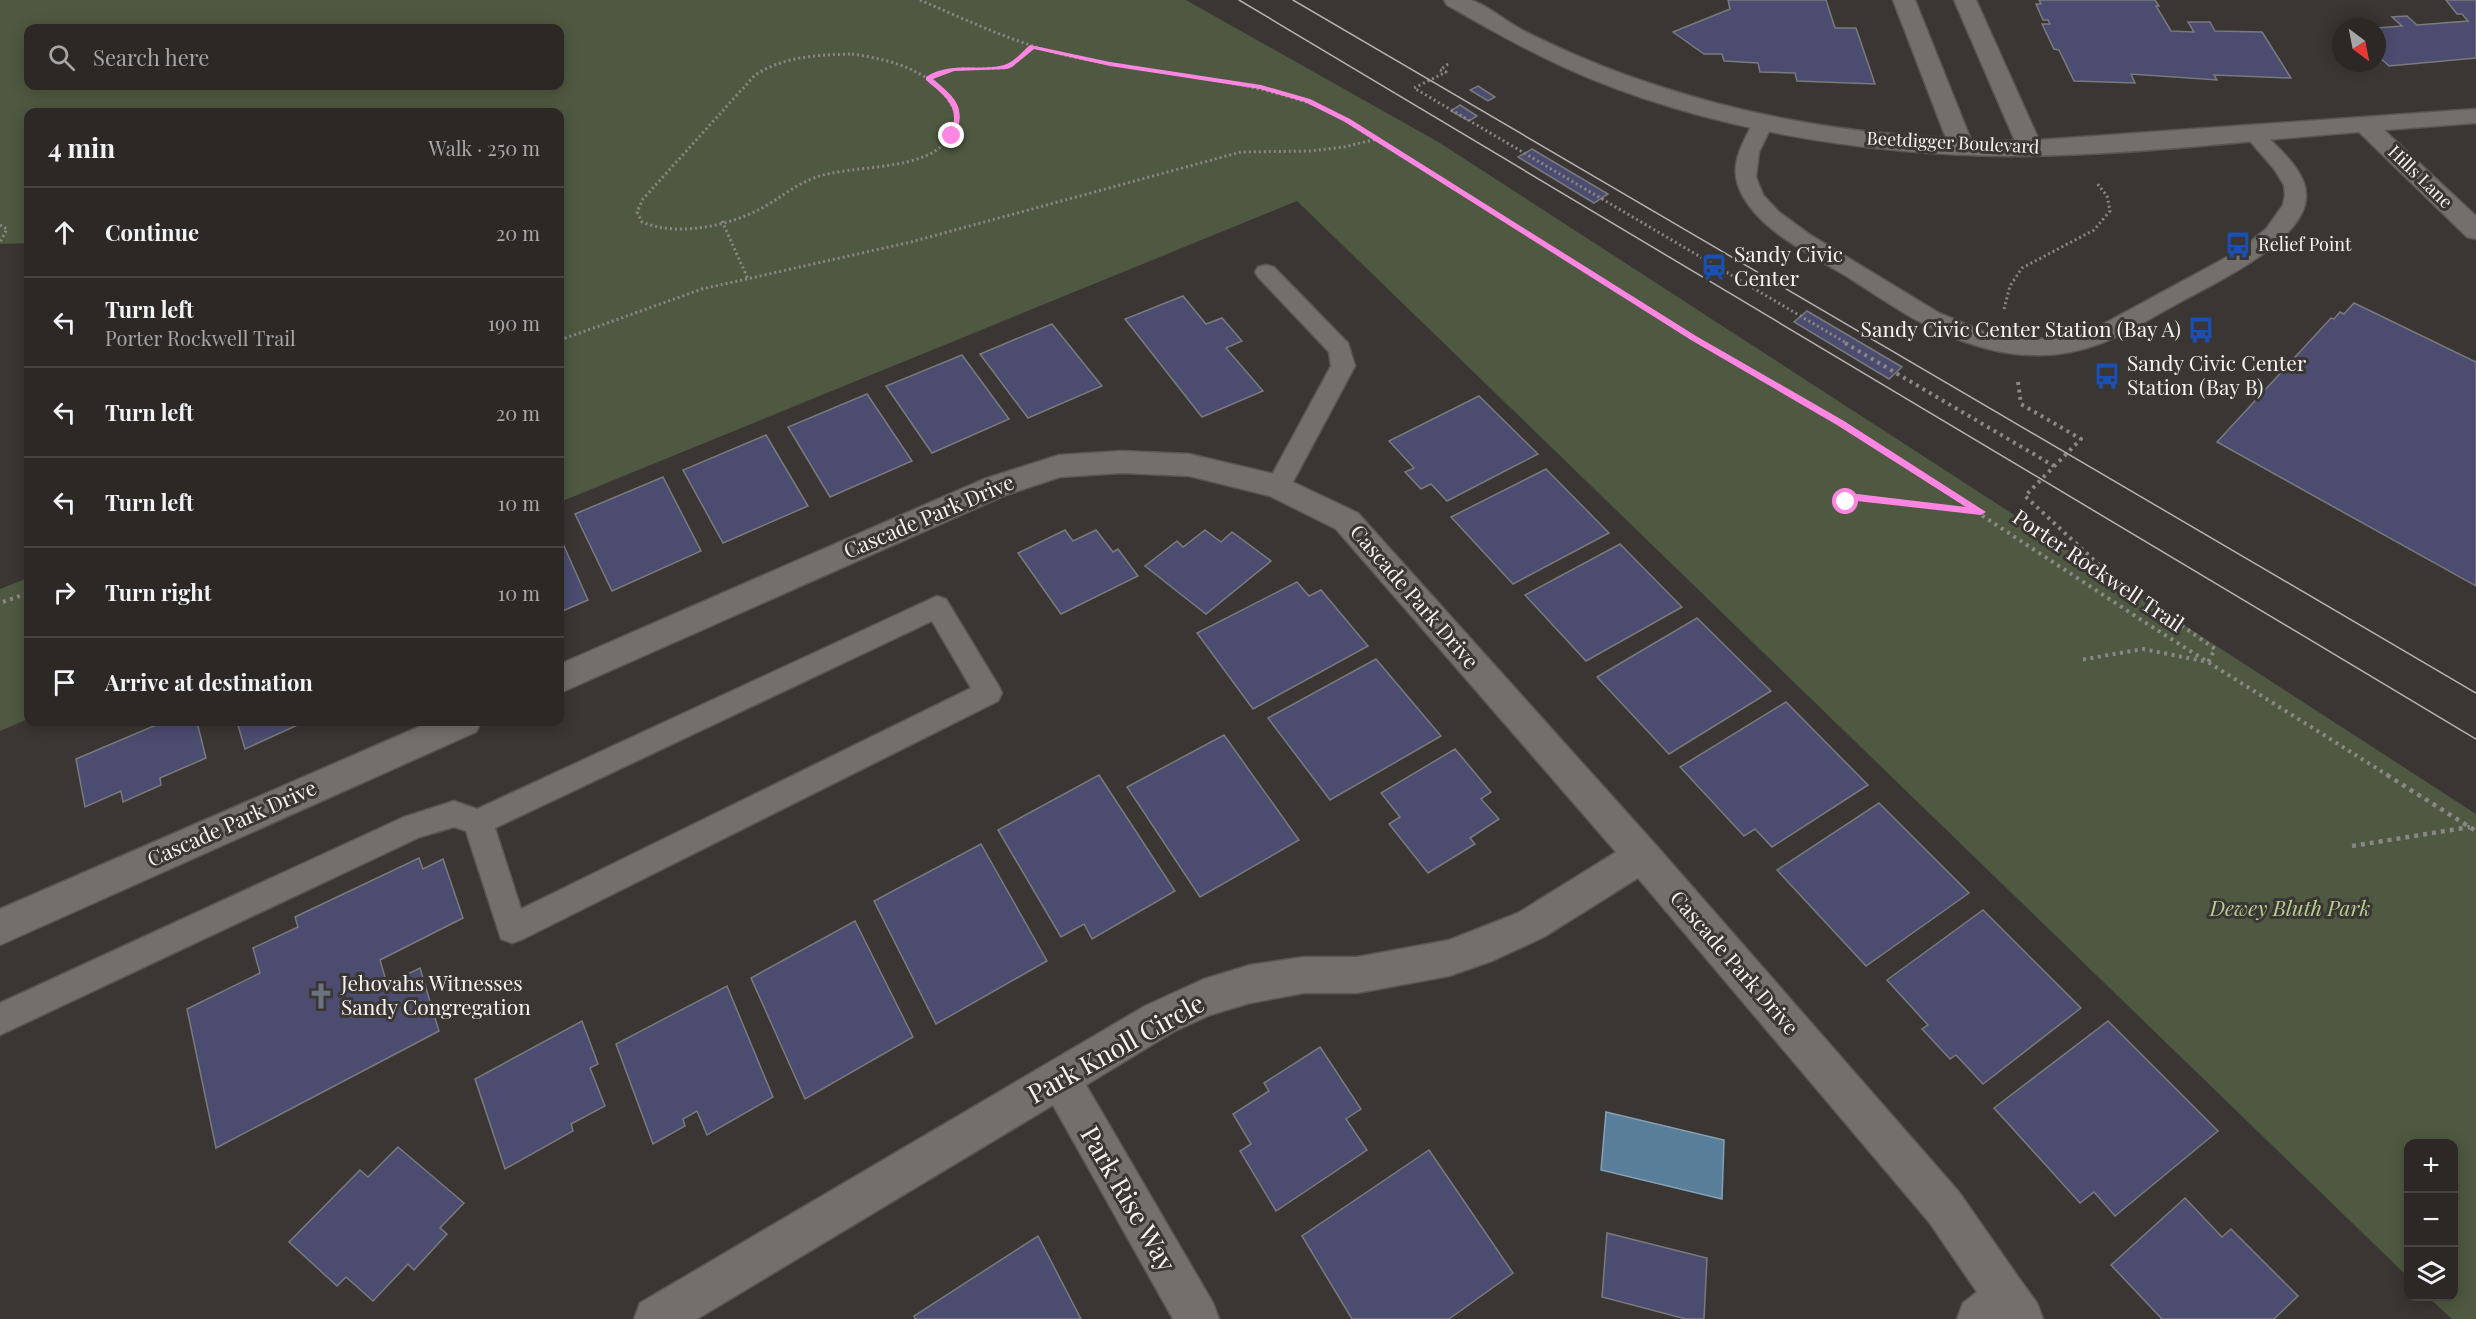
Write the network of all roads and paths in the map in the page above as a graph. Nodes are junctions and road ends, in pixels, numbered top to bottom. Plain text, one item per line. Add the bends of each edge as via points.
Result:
1 (920, 0) edge
2 (1455, 0) edge
3 (1904, 0) edge
4 (1965, 0) edge
5 (1033, 47) junction
6 (1448, 64) dead end
7 (928, 79) junction
8 (2476, 116) edge
9 (1764, 122) junction
10 (2364, 124) junction
11 (2253, 133) junction
12 (1378, 139) junction
13 (1962, 147) junction
14 (2030, 148) junction
15 (2093, 179) dead end
16 (722, 221) junction
17 (0, 225) edge
18 (2476, 231) edge
19 (0, 242) edge
20 (1266, 272) dead end
21 (748, 279) junction
22 (2004, 312) dead end
23 (564, 339) edge
24 (2017, 379) dead end
25 (2054, 466) junction
26 (1278, 486) junction
27 (1846, 502) dead end
28 (1981, 512) junction
29 (24, 594) edge
30 (3, 602) dead end
31 (2080, 660) dead end
32 (2208, 662) junction
33 (564, 677) edge
34 (455, 726) edge
35 (478, 822) junction
36 (2470, 826) junction
37 (2476, 831) edge
38 (2352, 846) dead end
39 (1641, 856) junction
40 (0, 927) edge
41 (0, 1020) edge
42 (1060, 1079) junction
43 (2002, 1311) edge
44 (656, 1319) edge
45 (1197, 1319) edge

1 - 5 path, Porter Rockwell Trail
2 - 9 street, Beetdigger Boulevard via 1518,36 1609,76
3 - 13 street
4 - 14 street
5 - 7 path via 1004,68 954,69
5 - 12 path, Porter Rockwell Trail via 1286,93 1328,110
6 - 25 path via 1440,70 1446,72 1414,88
7 - 16 path via 949,96 958,118 952,136 935,150 905,162 824,174 803,182 753,213
7 - 16 path via 890,62 852,54 793,58 762,70 638,206 637,212 642,222 654,227 674,229
8 - 10 street, Beetdigger Boulevard
9 - 11 lane via 1746,158 1745,171 1755,198 1778,222 1936,321 1985,340 2038,348 2086,342 2104,334 2268,241 2283,224 2296,195 2288,174
9 - 13 street, Beetdigger Boulevard via 1874,140
10 - 11 street, Beetdigger Boulevard
10 - 18 street, Hills Lane
11 - 14 street, Beetdigger Boulevard
12 - 21 path via 1300,152 1241,152 911,242
12 - 28 path, Porter Rockwell Trail via 1694,338 1840,423
13 - 14 street, Beetdigger Boulevard
15 - 22 path via 2107,196 2110,211 2094,230 2022,268 2010,286
16 - 21 path
17 - 19 path via 7,229
20 - 26 lane via 1340,349 1343,357 1343,366
21 - 23 path via 702,289
24 - 25 path via 2021,404 2081,439
25 - 32 path via 2025,496 2110,575 2215,649
26 - 33 street, Cascade Park Drive via 1189,465 1122,462 1059,466 995,487
26 - 39 street, Cascade Park Drive via 1347,521
27 - 28 path via 1857,497
28 - 32 path, Porter Rockwell Trail
29 - 30 path
31 - 32 path via 2143,649
32 - 36 path, Porter Rockwell Trail
34 - 40 street, Cascade Park Drive
35 - 35 lane via 512,929 988,693 937,607
35 - 41 lane via 454,814 414,826
36 - 37 path, Porter Rockwell Trail
36 - 38 path
39 - 42 street, Park Knoll Circle via 1567,905 1492,943 1404,968 1357,975 1304,975 1213,995 1159,1019
39 - 43 street, Cascade Park Drive via 1944,1207
42 - 44 street, Park Knoll Circle
42 - 45 street, Park Rise Way

